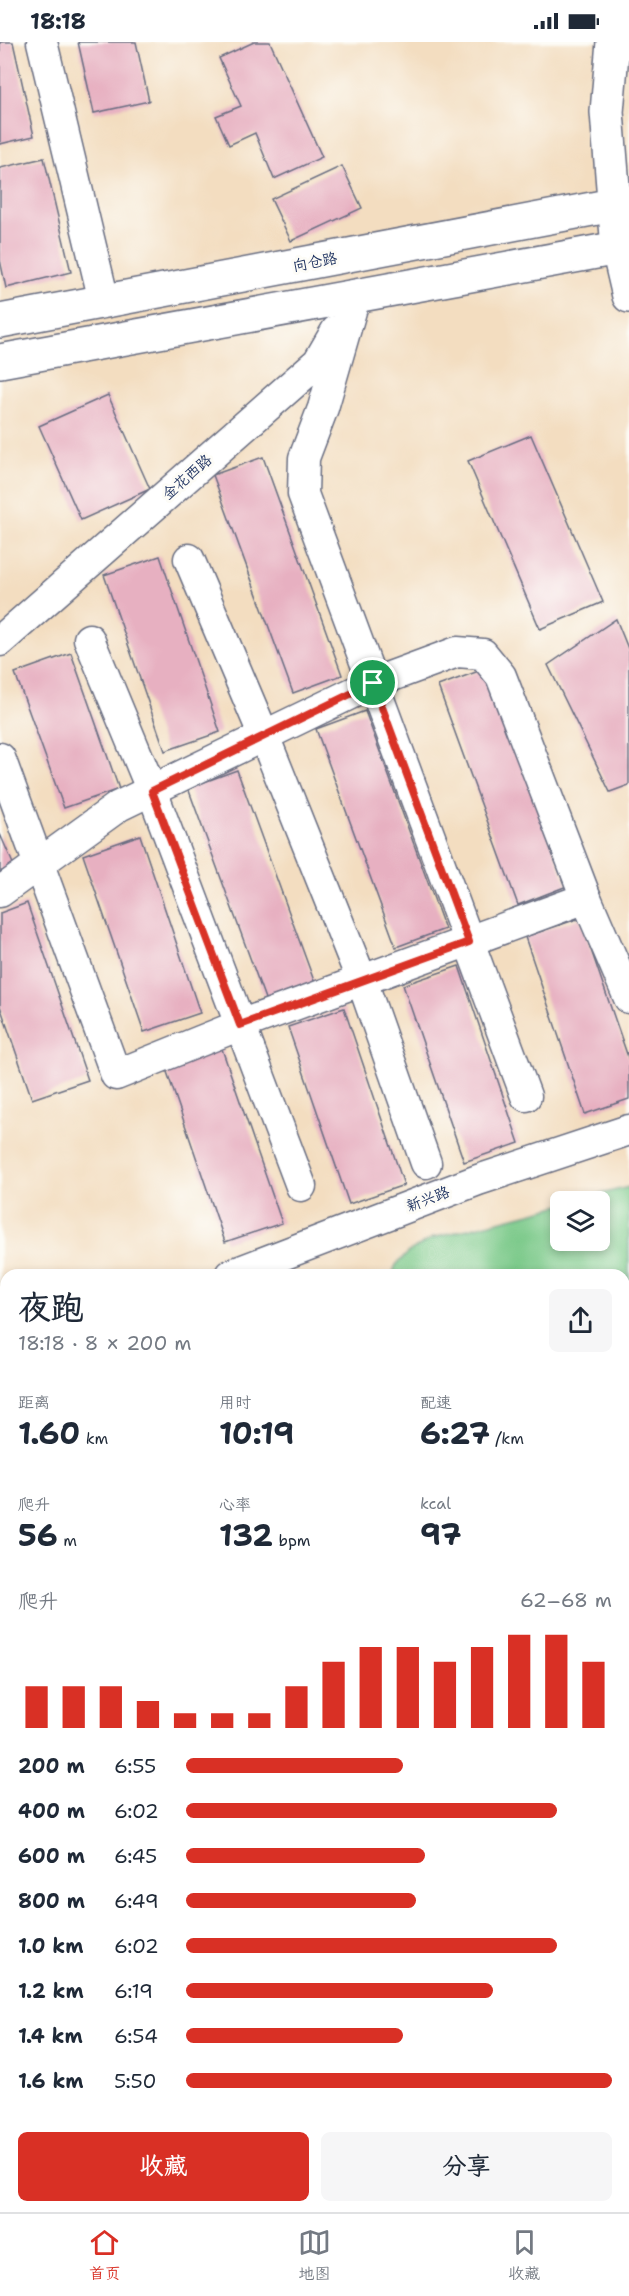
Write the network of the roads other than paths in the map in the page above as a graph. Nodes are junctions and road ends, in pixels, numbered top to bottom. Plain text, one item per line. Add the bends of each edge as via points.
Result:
1 (42, 42) edge
2 (613, 42) edge
3 (621, 204) edge
4 (623, 248) edge
5 (629, 296) edge
6 (355, 297) junction
7 (104, 301) junction
8 (0, 321) edge
9 (0, 361) edge
10 (189, 559) dead end
11 (89, 639) dead end
12 (0, 641) edge
13 (373, 683) junction
14 (264, 736) junction
15 (0, 758) edge
16 (152, 791) junction
17 (40, 863) junction
18 (0, 892) edge
19 (586, 898) junction
20 (469, 942) junction
21 (362, 981) junction
22 (629, 998) edge
23 (240, 1025) junction
24 (526, 1096) dead end
25 (629, 1130) edge
26 (426, 1163) dead end
27 (301, 1186) dead end
28 (246, 1269) edge

1 - 7 street
2 - 3 street via 607,112
3 - 4 street
3 - 7 street, 向仓路
4 - 5 street
4 - 6 street
6 - 9 street
6 - 12 street, 金花西路 via 318,362
6 - 13 street via 323,408 304,458 303,494
7 - 8 street, 向仓路
10 - 14 street
11 - 16 street
13 - 14 street
13 - 19 street via 457,652 483,654 501,675
13 - 20 street
14 - 16 street
14 - 21 street
15 - 17 street
16 - 17 street via 119,806
16 - 23 street
17 - 18 street
17 - 23 street via 116,1075
19 - 20 street
19 - 22 street
20 - 21 street
20 - 24 street
21 - 23 street
21 - 26 street
23 - 27 street
25 - 28 street, 新兴路 via 478,1180

